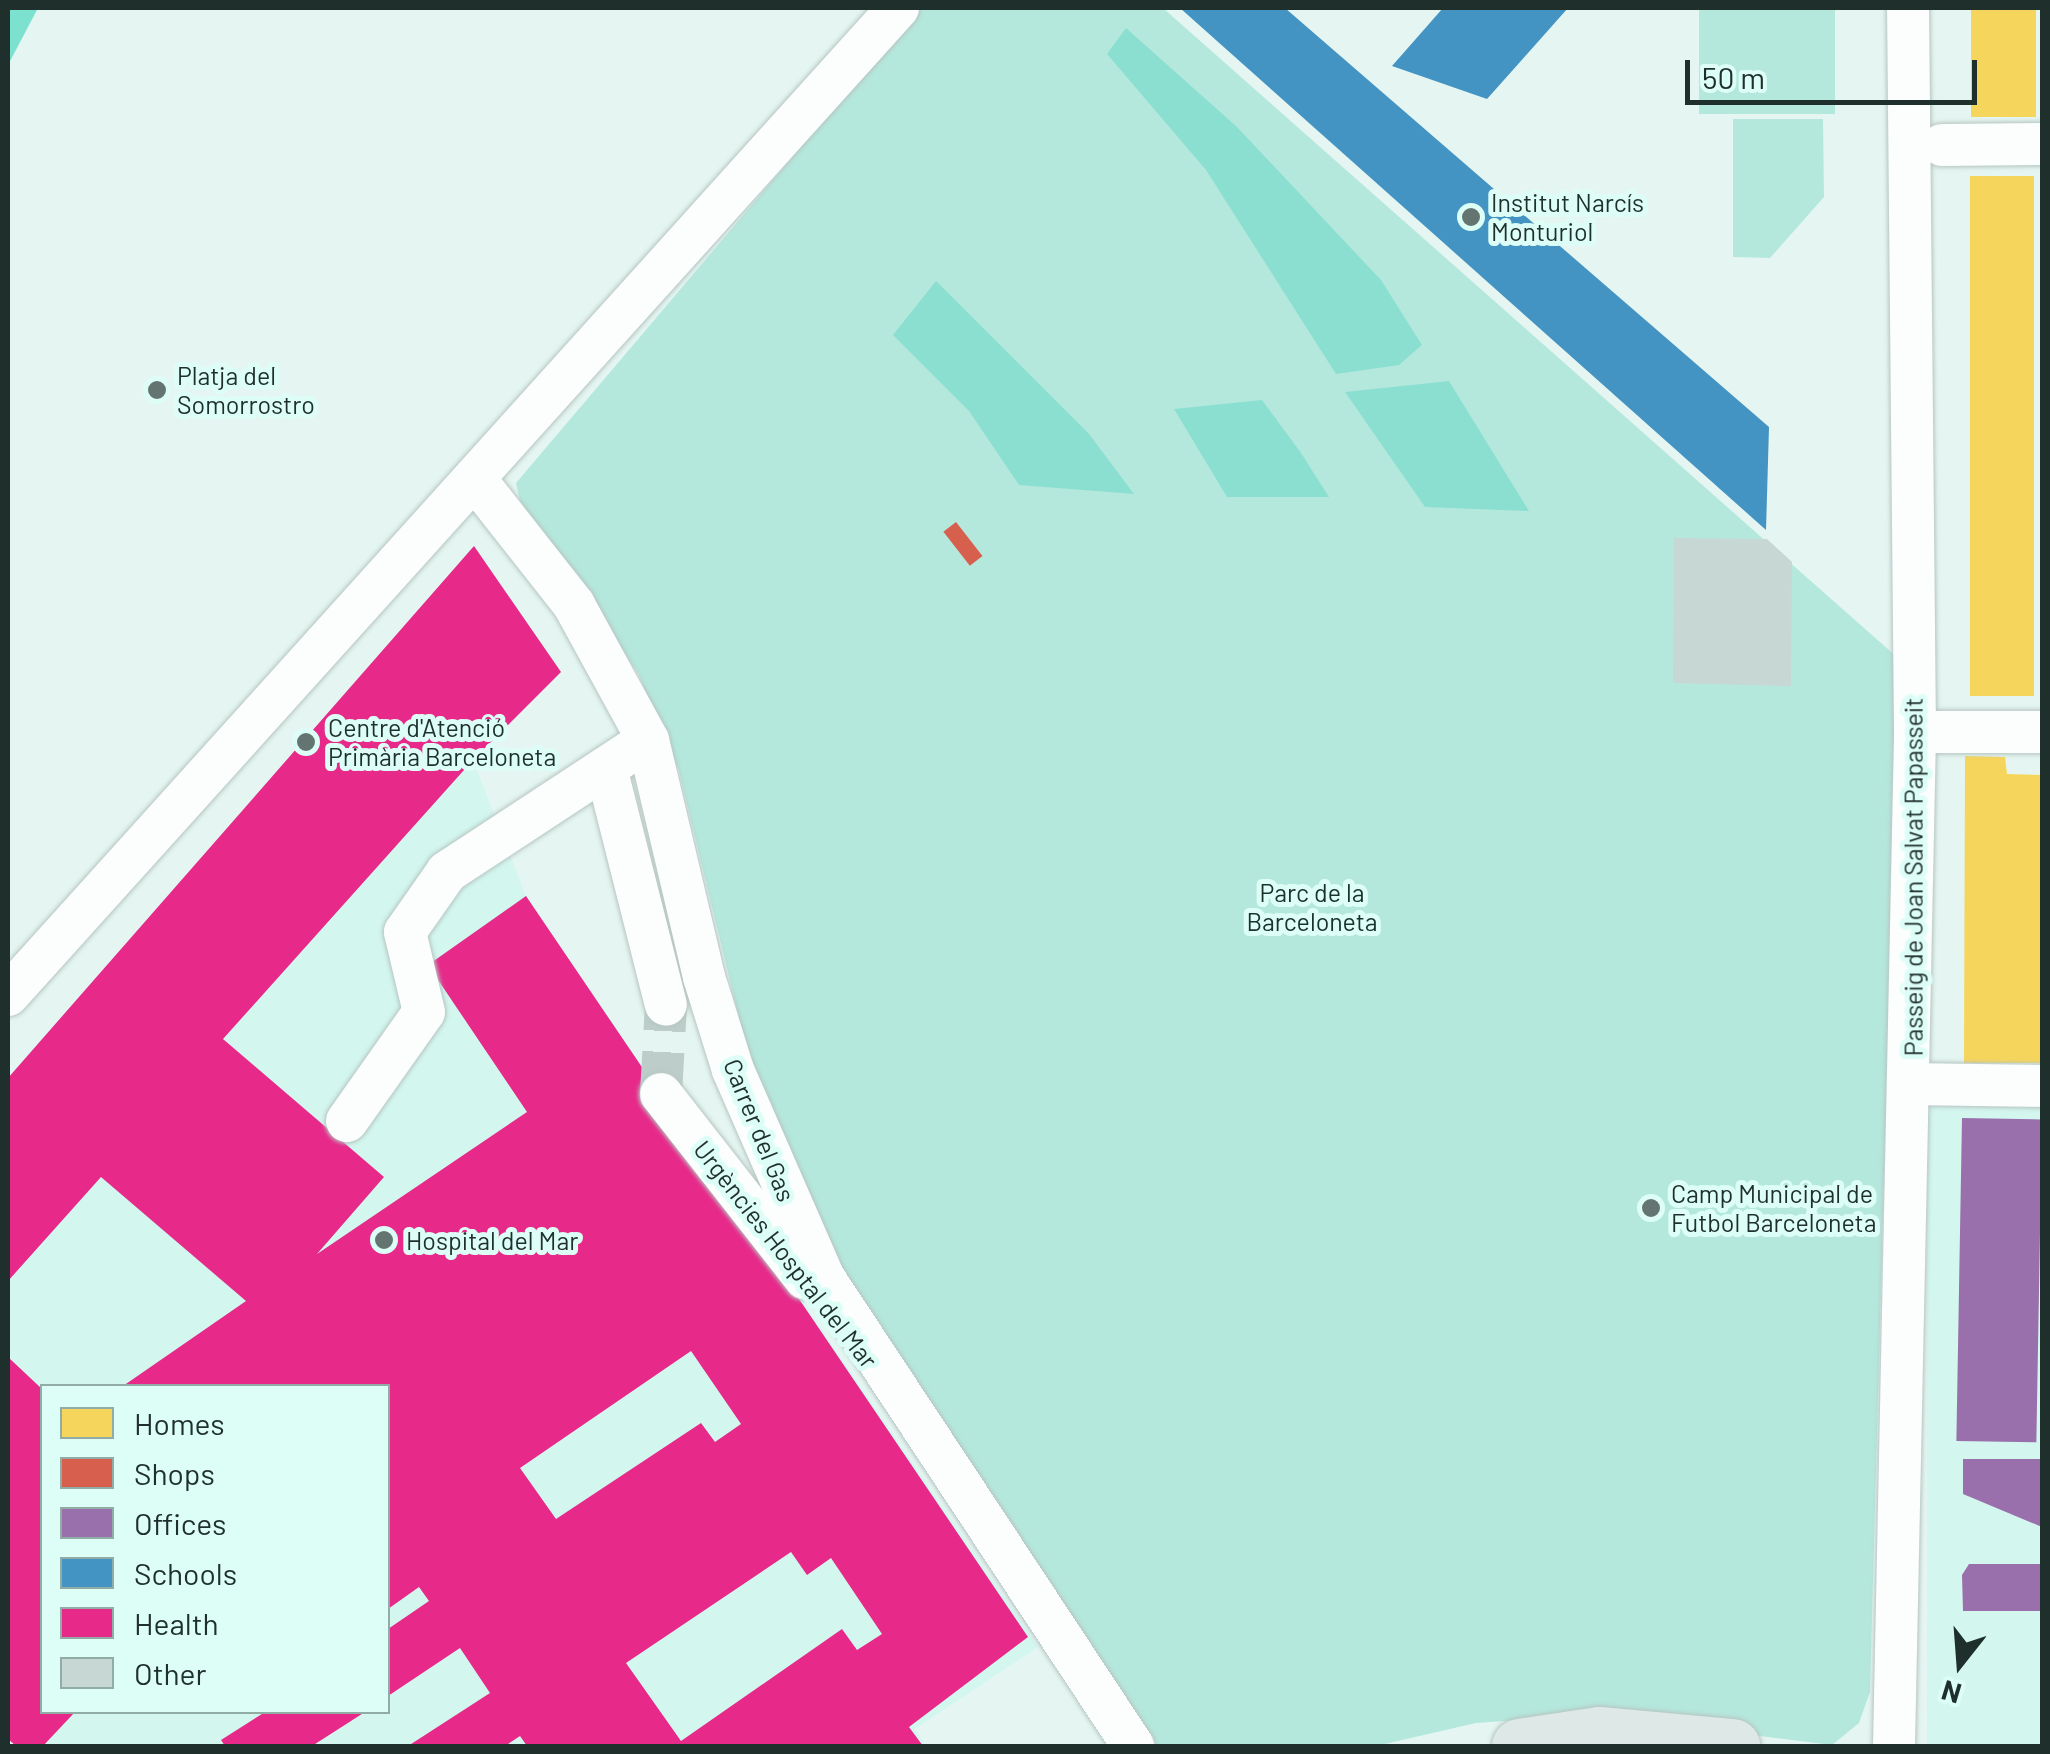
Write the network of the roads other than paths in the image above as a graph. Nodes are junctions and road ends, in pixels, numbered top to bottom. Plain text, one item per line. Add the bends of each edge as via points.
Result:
1 (898, 8) edge
2 (1908, 8) edge
3 (2042, 144) edge
4 (1942, 145) dead end
5 (474, 479) junction
6 (1915, 732) junction
7 (2042, 732) edge
8 (648, 740) junction
9 (606, 768) junction
10 (8, 995) edge
11 (666, 1005) tunnel mouth
12 (1912, 1084) junction
13 (2042, 1086) edge
14 (661, 1094) tunnel mouth
15 (346, 1121) dead end
16 (912, 1415) junction
17 (1133, 1746) edge
18 (1520, 1746) edge
19 (1732, 1746) edge
20 (1894, 1746) edge

1 - 5 street
2 - 6 street, Passeig de Joan Salvat Papasseit
3 - 4 street
5 - 8 street, Carrer del Gas via 574,605
5 - 10 street
6 - 7 street
6 - 12 street, Passeig de Joan Salvat Papasseit
8 - 9 street
8 - 16 street, Carrer del Gas via 733,1070 824,1278
9 - 11 street
9 - 15 street via 447,872 405,932 424,1012
12 - 13 street
12 - 20 street, Passeig de Joan Salvat Papasseit
14 - 16 street, Urgències Hosptal del Mar
16 - 17 street, Carrer del Gas
18 - 19 main road via 1598,1734

